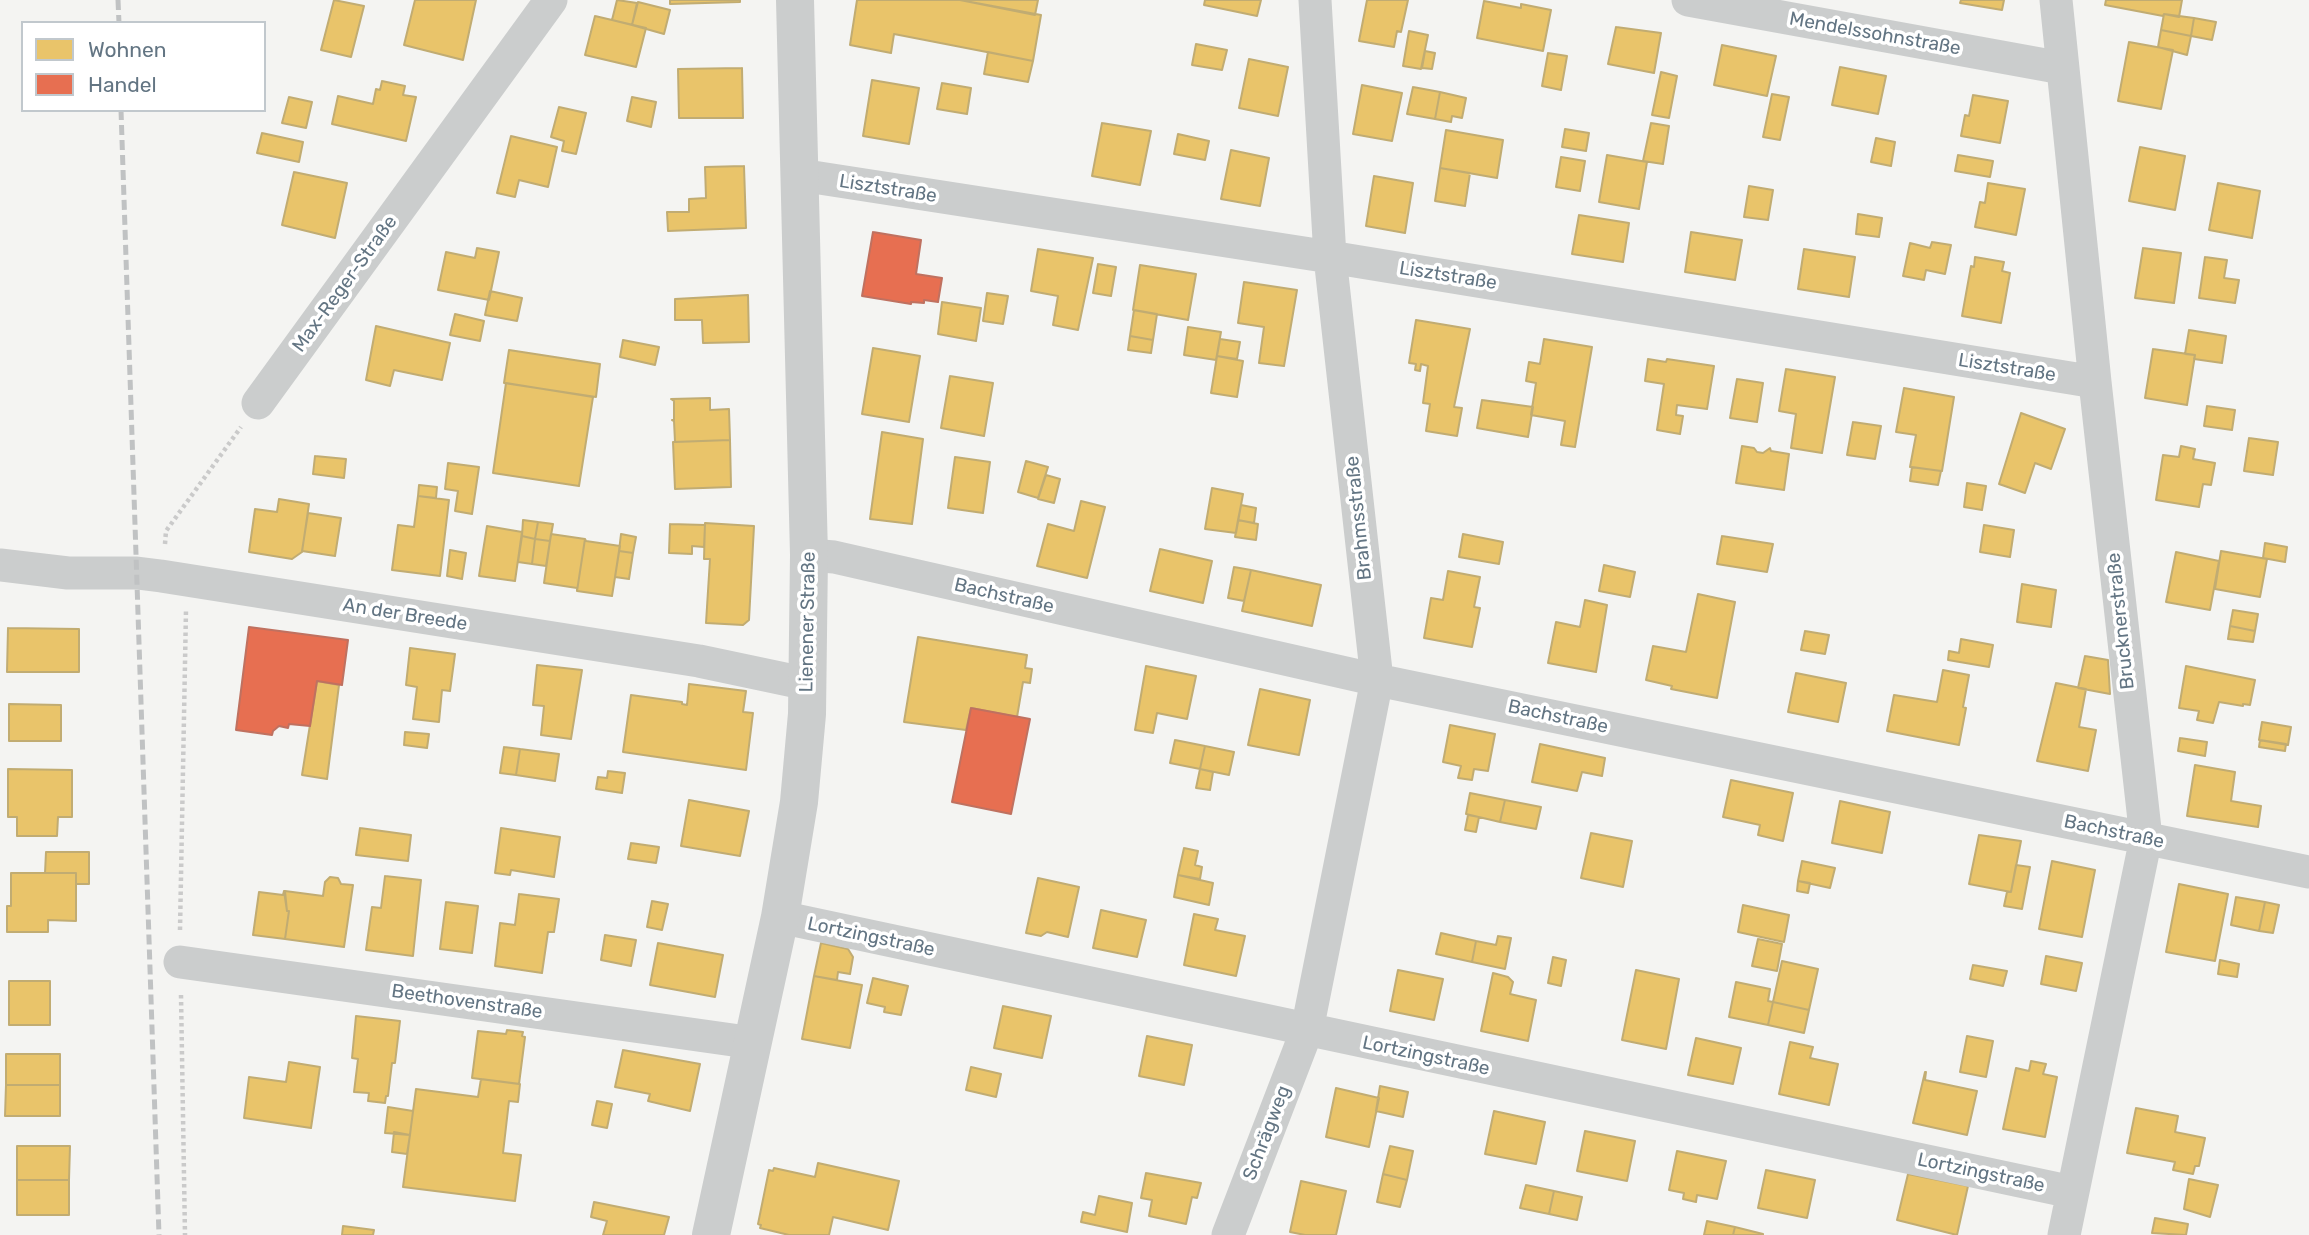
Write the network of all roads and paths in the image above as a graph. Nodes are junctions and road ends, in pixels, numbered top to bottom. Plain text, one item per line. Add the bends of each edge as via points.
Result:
1 (551, 0) edge
2 (795, 0) edge
3 (1315, 0) edge
4 (1688, 0) edge
5 (2056, 0) edge
6 (2062, 68) junction
7 (800, 175) junction
8 (1330, 257) junction
9 (2095, 383) junction
10 (258, 403) joint
11 (809, 555) junction
12 (0, 565) edge
13 (174, 579) junction
14 (1377, 680) junction
15 (808, 684) junction
16 (2146, 838) junction
17 (2309, 872) edge
18 (780, 917) junction
19 (180, 962) junction
20 (1307, 1030) junction
21 (754, 1043) junction
22 (2072, 1192) junction
23 (186, 1235) edge
24 (711, 1235) edge
25 (1227, 1235) edge
26 (2064, 1235) edge

1 - 10 street, Max-Reger-Straße
2 - 7 street, Lienener Straße
3 - 8 street, Brahmsstraße
4 - 6 street, Mendelssohnstraße
5 - 6 street, Brucknerstraße
6 - 9 street, Brucknerstraße
7 - 8 street, Lisztstraße
7 - 11 street, Lienener Straße
8 - 9 street, Lisztstraße
8 - 14 street, Brahmsstraße
9 - 16 street, Brucknerstraße
10 - 13 path via 166,531
11 - 14 street, Bachstraße
11 - 15 street, Lienener Straße
12 - 13 street, An der Breede
13 - 15 street, An der Breede via 699,661
13 - 19 path
14 - 16 street, Bachstraße
14 - 20 street, Brahmsstraße
15 - 18 street, Lienener Straße via 799,802
16 - 17 street, Bachstraße
16 - 22 street, Brucknerstraße
18 - 20 street, Lortzingstraße
18 - 21 street, Lienener Straße
19 - 21 street, Beethovenstraße
19 - 23 path
20 - 22 street, Lortzingstraße
20 - 25 street, Schrägweg
21 - 24 street, Lienener Straße
22 - 26 street, Brucknerstraße

